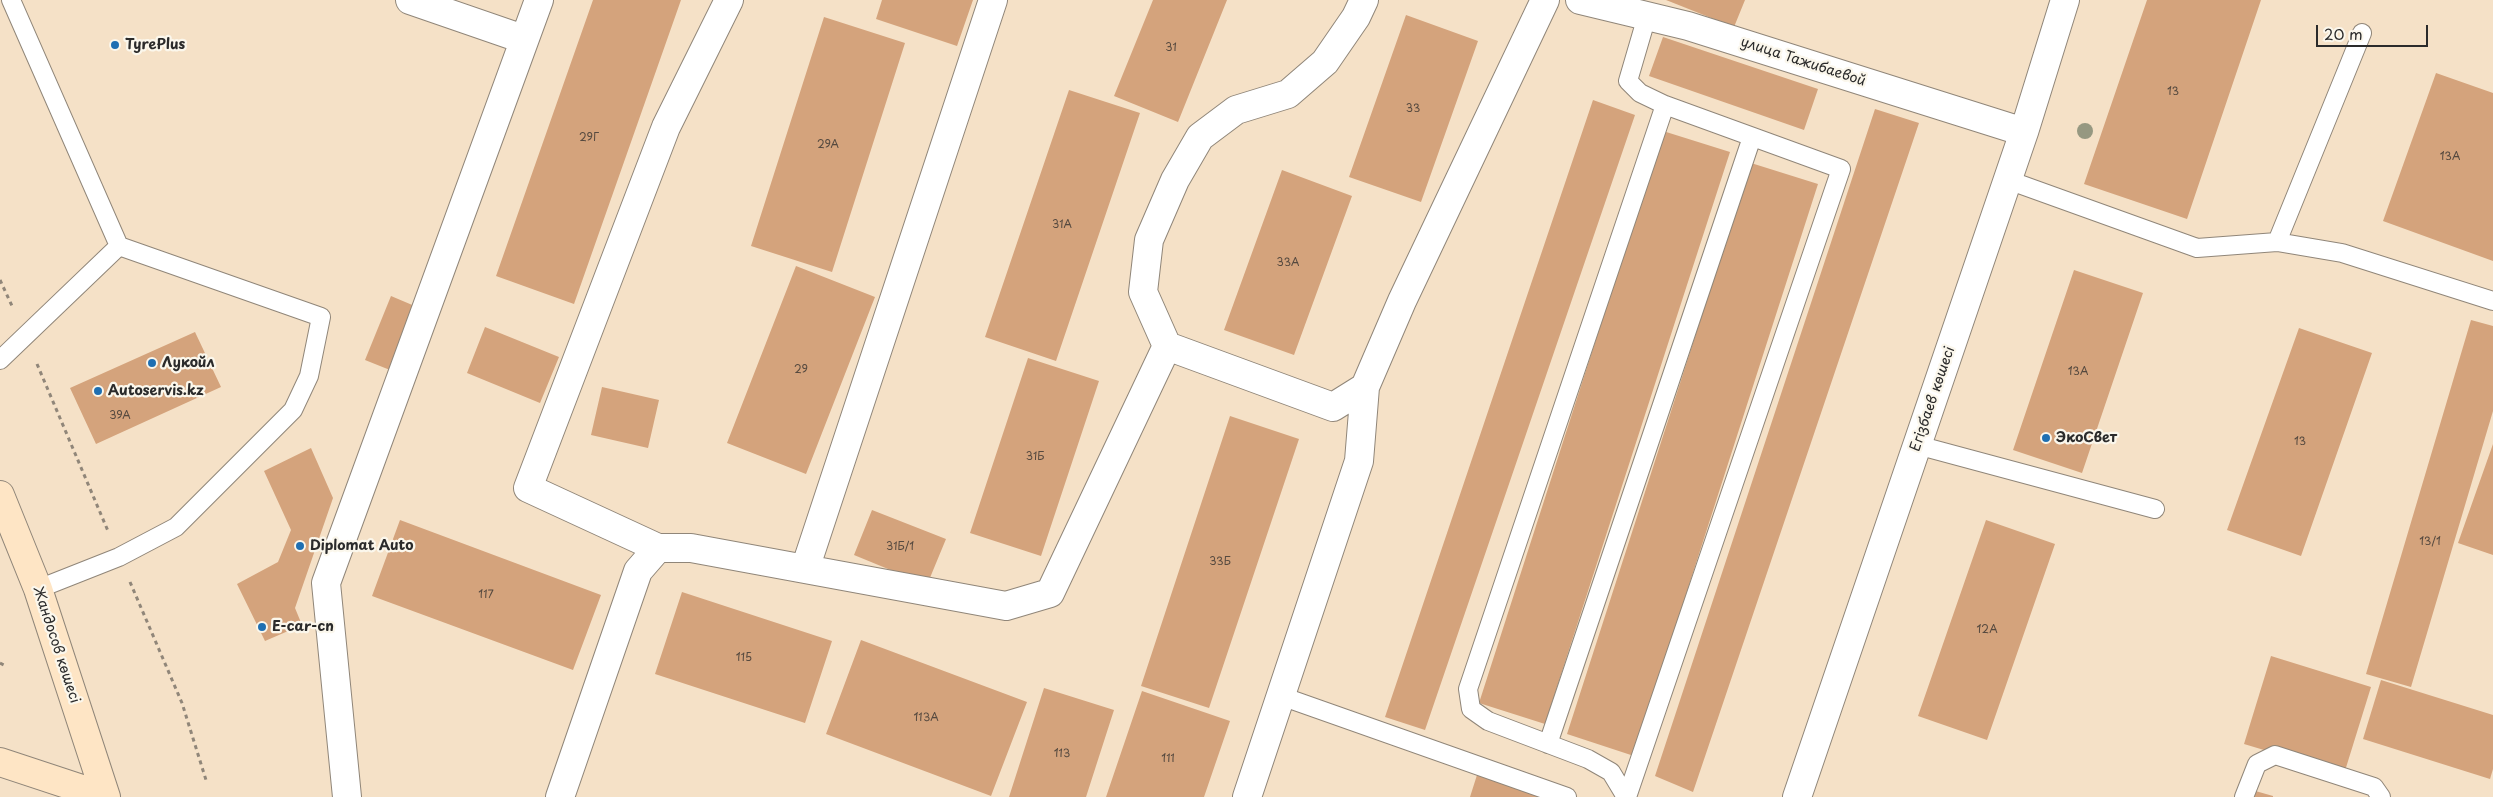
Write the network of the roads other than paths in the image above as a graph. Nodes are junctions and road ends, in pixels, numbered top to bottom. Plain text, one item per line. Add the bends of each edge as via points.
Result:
1 (11, 0) edge
2 (410, 0) edge
3 (539, 0) edge
4 (729, 0) edge
5 (993, 0) edge
6 (1364, 0) edge
7 (1545, 0) edge
8 (1580, 0) edge
9 (2065, 0) edge
10 (1648, 16) junction
11 (2362, 33) dead end
12 (523, 39) junction
13 (1664, 105) junction
14 (2024, 132) junction
15 (1752, 137) junction
16 (2008, 180) junction
17 (2277, 242) junction
18 (119, 246) junction
19 (2493, 301) edge
20 (1167, 346) junction
21 (0, 360) edge
22 (1365, 387) junction
23 (1917, 445) junction
24 (0, 496) edge
25 (2155, 509) dead end
26 (658, 548) junction
27 (805, 569) junction
28 (38, 589) junction
29 (1281, 696) junction
30 (1548, 744) junction
31 (0, 762) edge
32 (106, 797) edge
33 (347, 797) edge
34 (560, 797) edge
35 (1247, 797) edge
36 (1567, 797) edge
37 (1626, 797) edge
38 (1797, 797) edge
39 (2244, 797) edge
40 (2381, 797) edge

1 - 18 lane
2 - 12 street
3 - 12 street
4 - 26 street via 666,127 528,488
5 - 27 street
6 - 20 street via 1325,62 1288,94 1236,110 1200,137 1185,163 1149,240 1142,292
7 - 22 street via 1402,301
8 - 10 street, улица Тажибаевой
9 - 14 street, Егізбаев көшесі
10 - 13 lane via 1628,81 1640,93
10 - 14 street, улица Тажибаевой
11 - 17 lane
12 - 33 street via 326,583
13 - 15 lane
13 - 30 lane via 1468,689 1471,709 1488,721
14 - 16 street, Егізбаев көшесі
15 - 30 lane
15 - 37 lane via 1841,169
16 - 17 lane via 2197,248
16 - 23 street, Егізбаев көшесі
17 - 19 lane via 2342,253
18 - 21 lane
18 - 28 lane via 321,317 309,376 293,410 176,527 120,557
20 - 22 street via 1333,407
20 - 27 street via 1050,593 1006,606
22 - 29 street via 1359,461
23 - 25 lane
23 - 38 street, Егізбаев көшесі
24 - 28 main road, Жандосов көшесі
26 - 27 street via 691,548
26 - 34 street via 638,571
28 - 32 main road, Жандосов көшесі
29 - 35 street
29 - 36 lane
30 - 37 lane via 1588,759 1611,772
31 - 32 main road
39 - 40 lane via 2257,764 2275,755 2374,787

